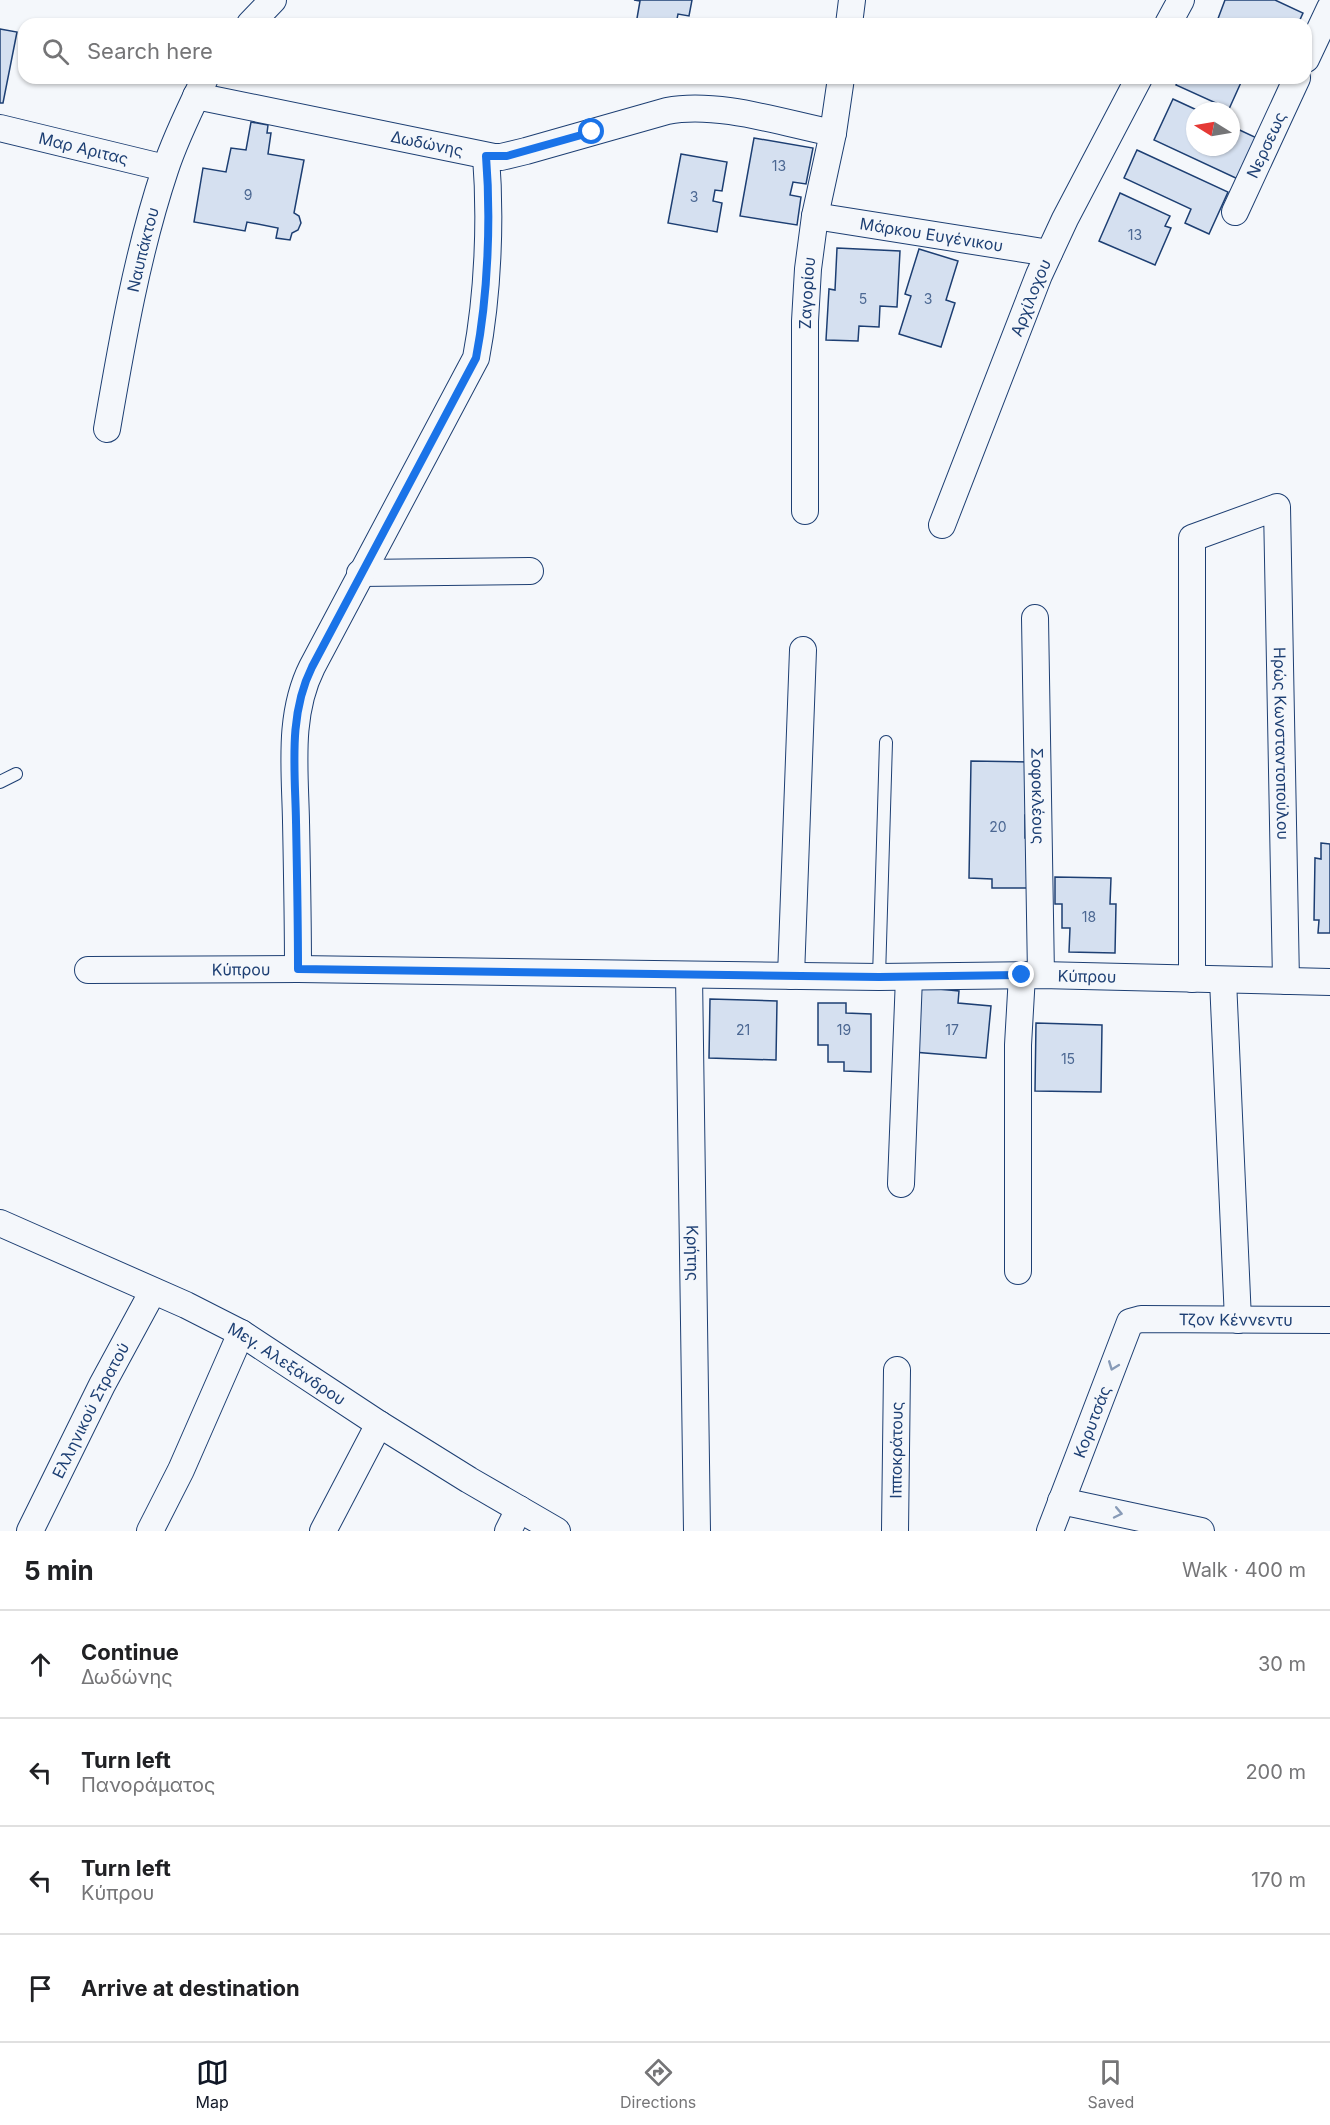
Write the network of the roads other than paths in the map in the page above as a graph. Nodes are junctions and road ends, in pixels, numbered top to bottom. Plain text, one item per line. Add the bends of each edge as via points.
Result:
1 (273, 0) edge
2 (852, 0) edge
3 (1181, 0) edge
4 (1330, 8) edge
5 (256, 18) edge
6 (850, 18) edge
7 (1171, 18) edge
8 (1312, 46) edge
9 (840, 84) edge
10 (1136, 84) edge
11 (1294, 84) edge
12 (201, 87) edge
13 (0, 128) edge
14 (832, 133) junction
15 (486, 156) junction
16 (165, 168) junction
17 (1235, 212) dead end
18 (815, 216) junction
19 (1049, 253) junction
20 (107, 429) dead end
21 (805, 511) dead end
22 (942, 525) dead end
23 (530, 571) dead end
24 (360, 573) junction
25 (1035, 618) dead end
26 (803, 650) dead end
27 (886, 742) dead end
28 (16, 774) dead end
29 (0, 782) edge
30 (298, 969) junction
31 (88, 970) dead end
32 (689, 975) junction
33 (1031, 975) junction
34 (791, 976) junction
35 (879, 977) junction
36 (909, 977) junction
37 (1192, 979) junction
38 (1223, 980) junction
39 (1286, 981) junction
40 (1330, 982) edge
41 (901, 1184) dead end
42 (0, 1223) edge
43 (1018, 1271) dead end
44 (153, 1291) junction
45 (1141, 1319) joint
46 (1238, 1320) junction
47 (1330, 1320) edge
48 (241, 1333) junction
49 (897, 1370) dead end
50 (379, 1424) junction
51 (1061, 1501) junction
52 (513, 1520) edge
53 (30, 1531) edge
54 (150, 1531) edge
55 (323, 1531) edge
56 (557, 1531) edge
57 (697, 1531) edge
58 (895, 1531) edge
59 (1050, 1531) edge
60 (1201, 1531) edge

1 - 5 street
2 - 6 street
3 - 7 street
4 - 8 street
9 - 14 street, Ζαγορίου
10 - 19 street, Αρχίλοχου
11 - 17 street, Νερσεως
12 - 15 street, Δωδώνης
12 - 16 street, Ναυπάκτου
13 - 16 street, Μαρ Αριτας
14 - 15 street, Δωδώνης via 727,111 688,108 507,156
14 - 18 street, Ζαγορίου
15 - 24 street via 488,217 476,358
16 - 20 street, Ναυπάκτου via 135,281
18 - 19 street, Μάρκου Ευγένικου
18 - 21 street, Ζαγορίου via 805,321
19 - 22 street, Αρχίλοχου
23 - 24 street
24 - 30 street via 304,683 297,712
25 - 33 street, Σοφοκλέους
26 - 34 street
27 - 35 lane
28 - 29 lane
30 - 31 street, Κύπρου
30 - 32 street, Κύπρου
32 - 34 street, Κύπρου
32 - 57 street, Κρήτης
33 - 36 street, Κύπρου
33 - 37 street, Κύπρου
33 - 43 street, Σοφοκλέους via 1018,1054
34 - 35 street, Κύπρου
35 - 36 street, Κύπρου
36 - 41 street
37 - 38 street, Κύπρου
37 - 39 street, Ηρώς Κωνσταντοπούλου via 1192,538 1277,507
38 - 39 street, Κύπρου
38 - 46 street
39 - 40 street, Κύπρου
42 - 44 street, Μεγ. Αλεξάνδρου
44 - 48 street, Μεγ. Αλεξάνδρου
44 - 53 street, Ελληνικού Στρατού
45 - 46 street, Τζον Κέννεντυ
45 -> 51 street, Κορυτσάς via 1130,1322
46 - 47 street, Τζον Κέννεντυ
48 - 50 street, Μεγ. Αλεξάνδρου
48 - 54 street
49 - 58 street, Ιπποκράτους
50 - 52 street, Μεγ. Αλεξάνδρου via 469,1480
50 - 55 street
51 - 59 street, Κορυτσάς
51 -> 60 street
52 - 56 street, Μεγ. Αλεξάνδρου

